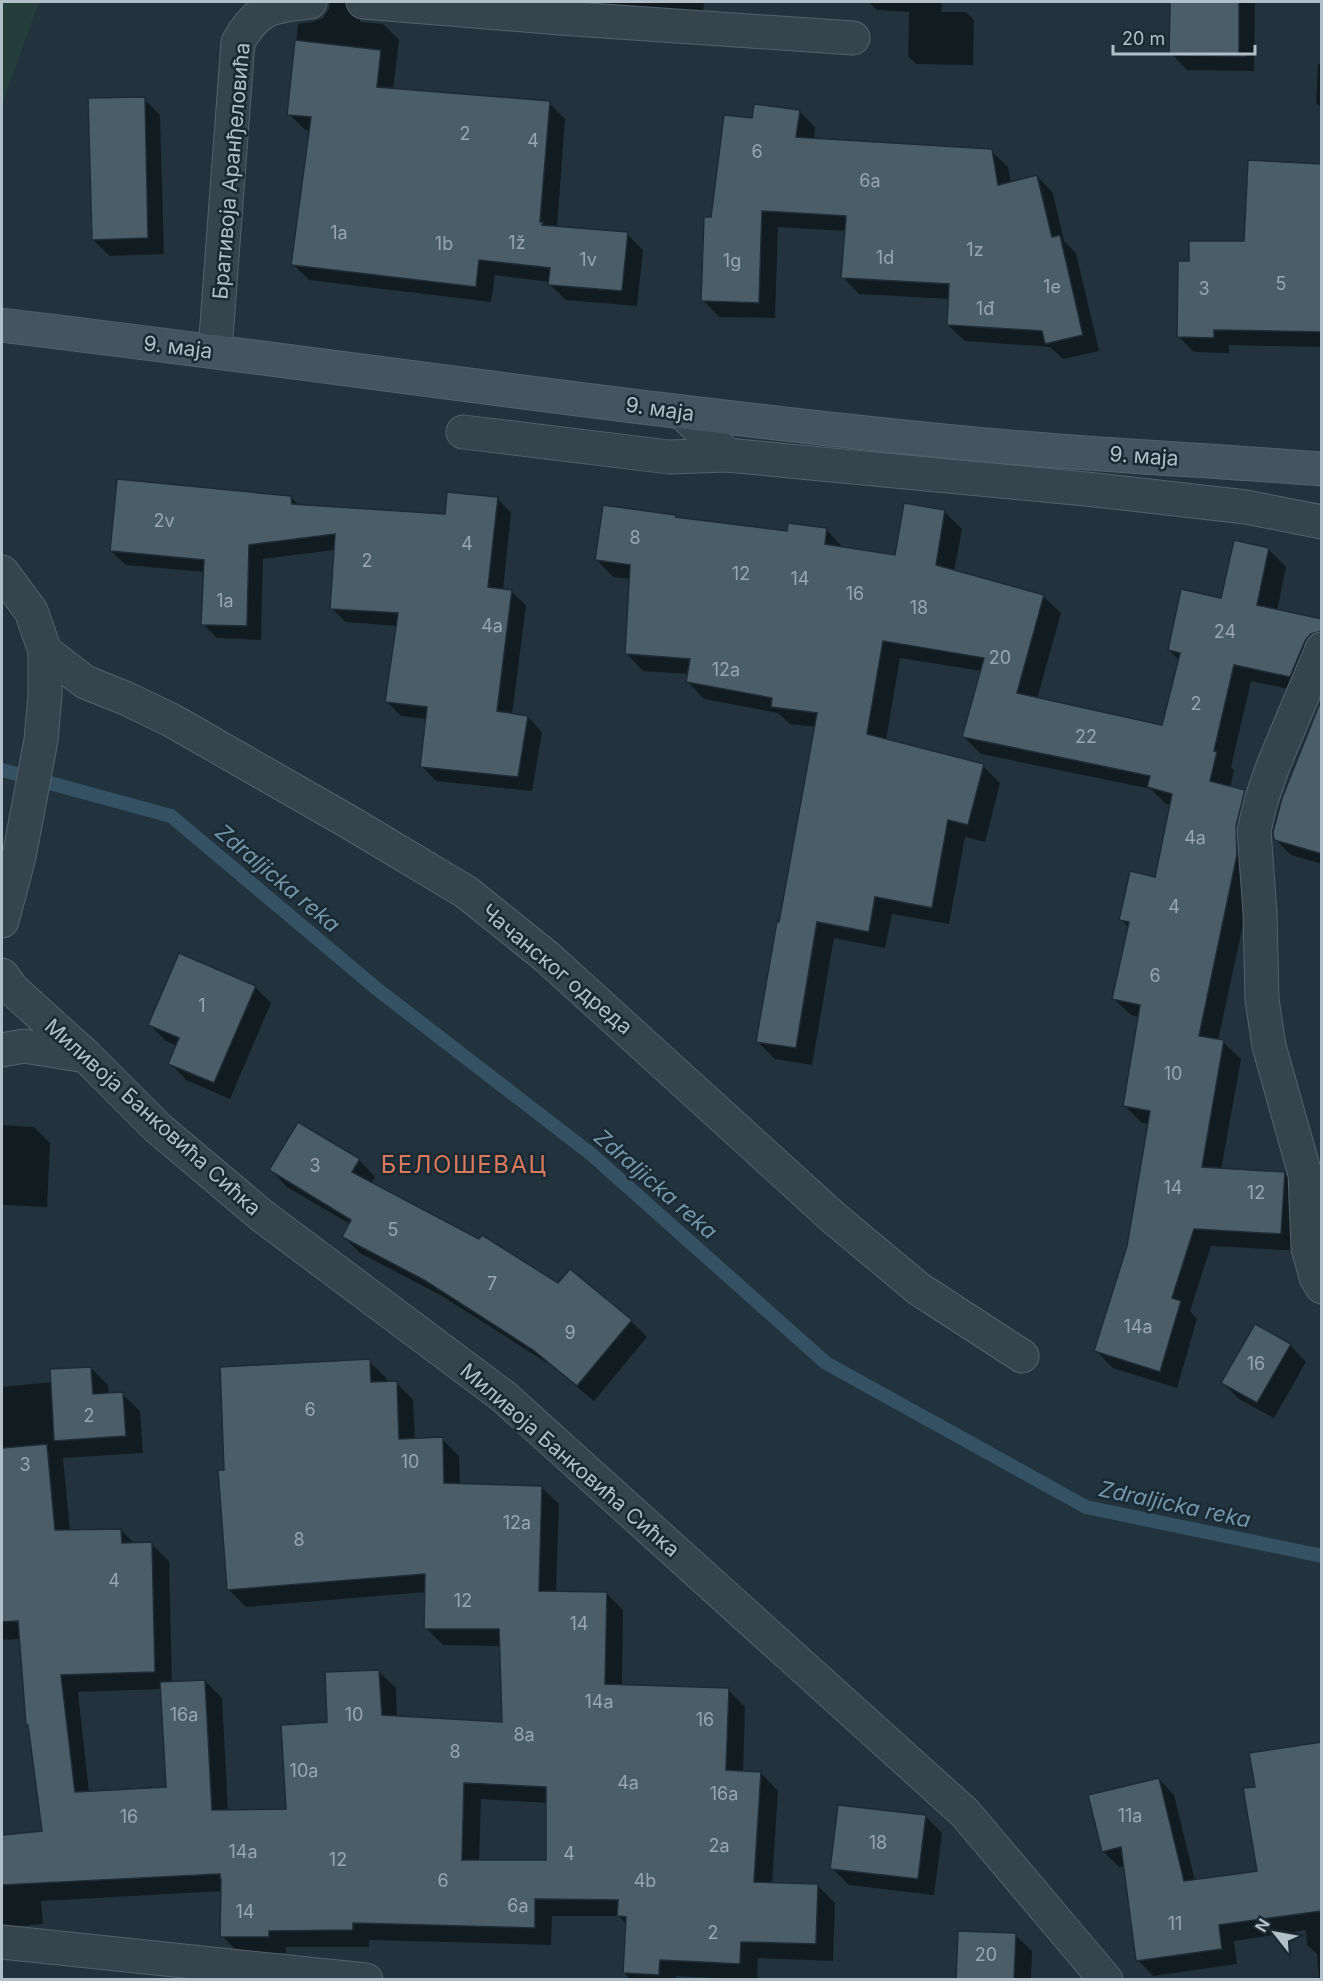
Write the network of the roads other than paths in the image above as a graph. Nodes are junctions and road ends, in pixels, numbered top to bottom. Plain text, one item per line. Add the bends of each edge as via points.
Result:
1 (310, 2) edge
2 (363, 2) edge
3 (853, 38) dead end
4 (2, 325) edge
5 (216, 351) junction
6 (682, 412) junction
7 (463, 432) dead end
8 (727, 455) junction
9 (1322, 468) edge
10 (1322, 522) edge
11 (2, 573) edge
12 (1322, 649) edge
13 (45, 651) junction
14 (11, 874) edge
15 (2, 921) edge
16 (2, 975) edge
17 (2, 1050) edge
18 (86, 1056) junction
19 (1322, 1287) edge
20 (1022, 1356) dead end
21 (2, 1942) edge
22 (366, 1980) edge
23 (1106, 1980) edge

1 - 5 street, Бративоја Аранђеловића via 262,11 248,24 238,42
2 - 3 street
4 - 5 main road, 9. маја
5 - 6 main road, 9. маја
6 - 8 street
6 - 9 main road, 9. маја via 978,444
7 - 8 street via 669,457
8 - 10 street via 1096,490 1246,507
11 - 13 street via 31,611
12 - 19 street via 1273,766 1254,830 1262,1000 1269,1046 1305,1174 1308,1248
13 - 14 street via 41,740
13 - 20 street, Чачанског одреда via 86,682 171,720 466,892 547,957 843,1226 919,1289
14 - 15 street
16 - 18 street, Миливоја Банковића Сићка via 12,989
17 - 18 street via 24,1046
18 - 23 street, Миливоја Банковића Сићка via 158,1128 261,1215 503,1396 956,1805
21 - 22 street

